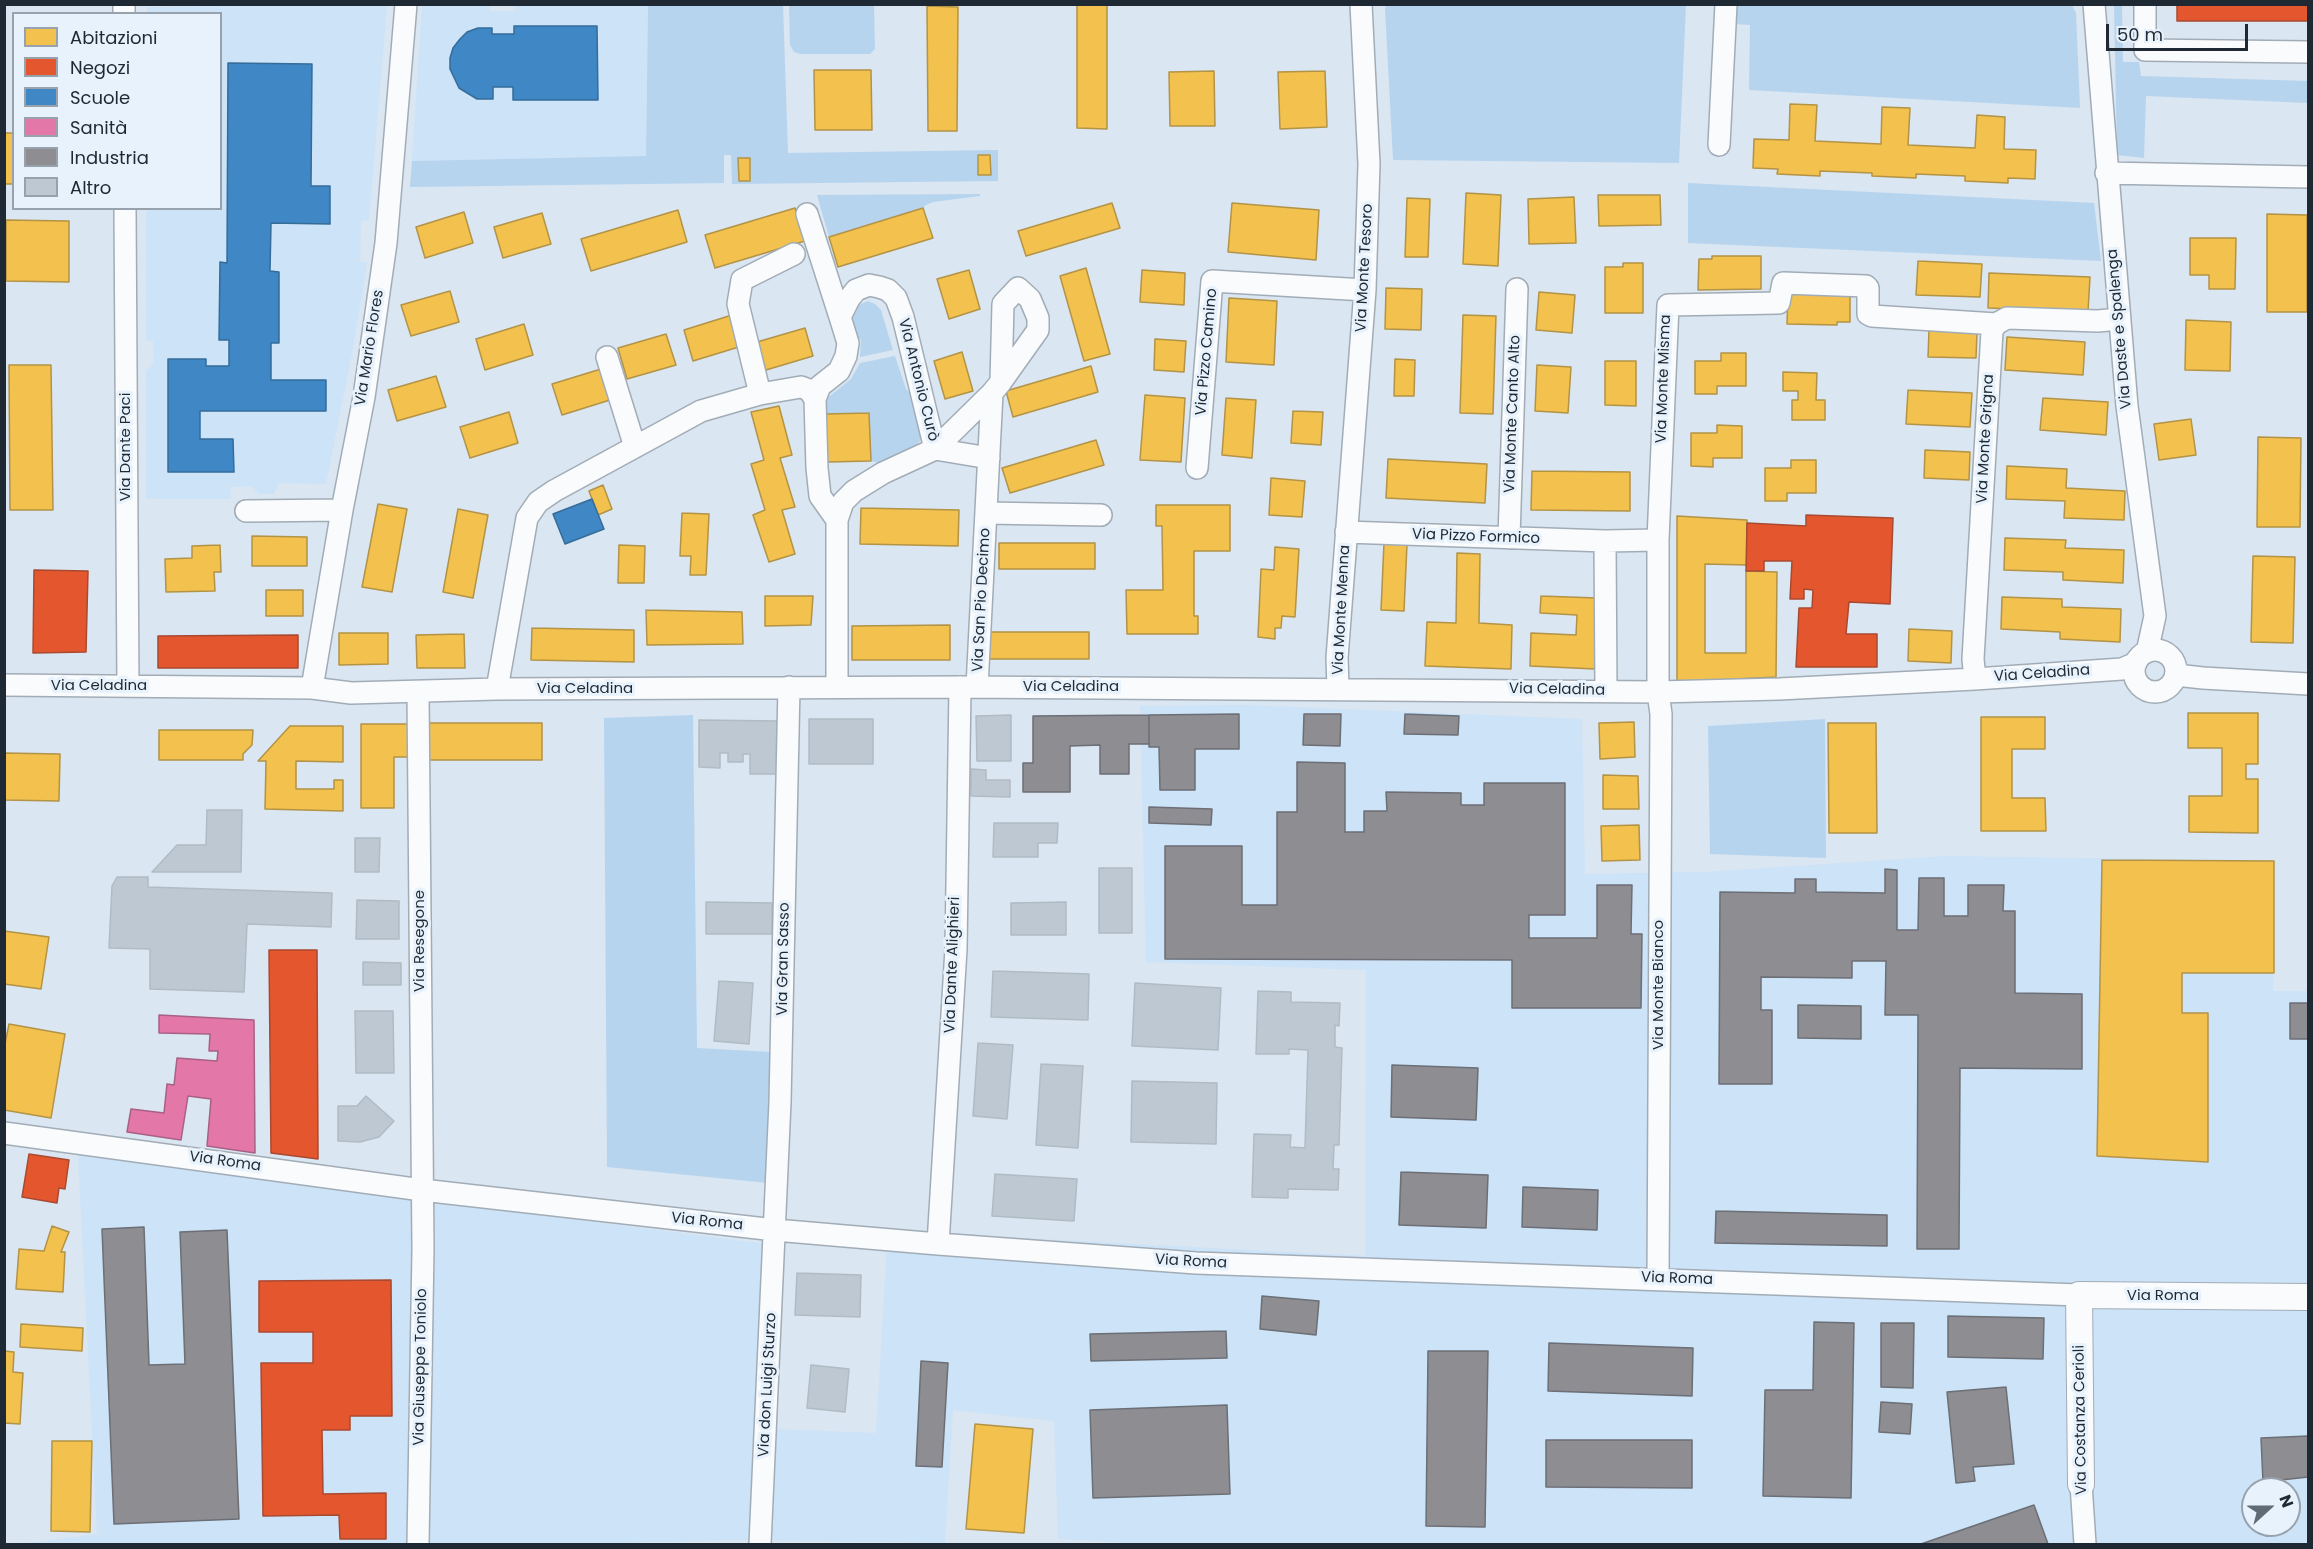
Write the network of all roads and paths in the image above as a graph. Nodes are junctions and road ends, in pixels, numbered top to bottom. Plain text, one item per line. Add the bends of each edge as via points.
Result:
1 (406, 4) edge
2 (1361, 4) edge
3 (1726, 4) edge
4 (2094, 4) edge
5 (2145, 4) edge
6 (2308, 52) edge
7 (1719, 145) dead end
8 (2106, 173) junction
9 (2308, 177) edge
10 (125, 210) edge
11 (807, 214) dead end
12 (794, 254) dead end
13 (1517, 289) dead end
14 (1365, 290) junction
15 (840, 317) junction
16 (2119, 319) junction
17 (1996, 324) junction
18 (607, 357) dead end
19 (760, 394) junction
20 (816, 399) junction
21 (634, 447) junction
22 (935, 449) junction
23 (988, 458) junction
24 (1197, 468) dead end
25 (342, 510) junction
26 (246, 511) dead end
27 (986, 513) junction
28 (1101, 515) dead end
29 (837, 520) junction
30 (1346, 532) junction
31 (1509, 538) junction
32 (1658, 540) junction
33 (1605, 542) junction
34 (2141, 658) junction
35 (2176, 675) junction
36 (1975, 679) junction
37 (2308, 684) edge
38 (4, 685) edge
39 (128, 686) junction
40 (789, 687) junction
41 (837, 687) junction
42 (968, 687) junction
43 (312, 688) junction
44 (1338, 688) junction
45 (497, 689) junction
46 (1606, 690) junction
47 (417, 692) junction
48 (1658, 692) junction
49 (4, 1133) edge
50 (422, 1190) junction
51 (776, 1230) junction
52 (938, 1244) junction
53 (1658, 1279) junction
54 (2079, 1295) junction
55 (2308, 1296) edge
56 (2081, 1485) joint
57 (760, 1543) edge
58 (418, 1544) edge
59 (2085, 1545) edge

1 - 25 street, Via Mario Flores via 386,243 364,397
2 - 14 street, Via Monte Tesoro via 1369,164
3 - 7 street
4 - 8 street, Via Daste e Spalenga
5 - 6 street via 2145,50
8 - 9 street
8 - 16 street, Via Daste e Spalenga
10 - 39 street, Via Dante Paci
11 - 15 street
12 - 19 street via 742,280 738,304
13 - 31 street, Via Monte Canto Alto
14 - 24 street, Via Pizzo Camino via 1212,281
14 - 30 street, Via Monte Tesoro
15 - 20 street via 848,343 846,356 839,371 820,386
15 - 22 street, Via Antonio Curò via 856,290 869,285 888,290 896,298
16 - 17 street via 2012,317
16 - 34 street, Via Daste e Spalenga via 2155,616
17 - 32 street, Via Monte Misma via 1872,316 1868,314 1866,286 1783,283 1779,303 1668,305
17 - 36 street, Via Monte Grigna via 1992,331
18 - 21 street
19 - 20 street via 801,387
19 - 21 street via 701,411
20 - 29 street via 820,496
21 - 45 street via 554,491 538,502 527,518
22 - 23 street
22 - 23 street, Via San Pio Decimo via 996,388
22 - 29 street, Via Antonio Curò via 854,491 843,502
23 - 27 street, Via San Pio Decimo
25 - 26 street
25 - 43 street, Via Mario Flores
27 - 28 street, Via San Pio Decimo
27 - 42 street, Via San Pio Decimo
29 - 41 street, Via Antonio Curò
30 - 31 street, Via Pizzo Formico
30 - 44 street, Via Monte Menna
31 - 33 street, Via Pizzo Formico
32 - 33 street, Via Pizzo Formico
32 - 48 street, Via Monte Bianco
33 - 46 street
34 - 35 street via 2159,651 2174,662
34 - 35 street via 2134,673 2144,689 2154,692 2168,688
34 - 36 street, Via Celadina via 2122,669
35 - 37 street
36 - 48 street, Via Celadina
38 - 39 street, Via Celadina
39 - 43 street, Via Celadina
40 - 41 street, Via Celadina
40 - 45 street, Via Celadina
40 - 51 street, Via Gran Sasso
41 - 42 street, Via Celadina
42 - 44 street, Via Celadina
42 - 52 street, Via Dante Alighieri
43 - 47 street, Via Celadina via 351,693
44 - 46 street, Via Celadina
45 - 47 street, Via Celadina
46 - 48 street, Via Celadina
47 - 50 street, Via Resegone
48 - 53 street, Via Monte Bianco
49 - 50 street, Via Roma
50 - 51 street, Via Roma
50 - 58 street, Via Giuseppe Toniolo
51 - 52 street, Via Roma
51 - 57 street, Via don Luigi Sturzo
52 - 53 street, Via Roma via 1196,1263
53 - 54 street, Via Roma
54 - 55 street, Via Roma
54 - 56 street, Via Costanza Cerioli
56 - 59 street, Via Costanza Cerioli

